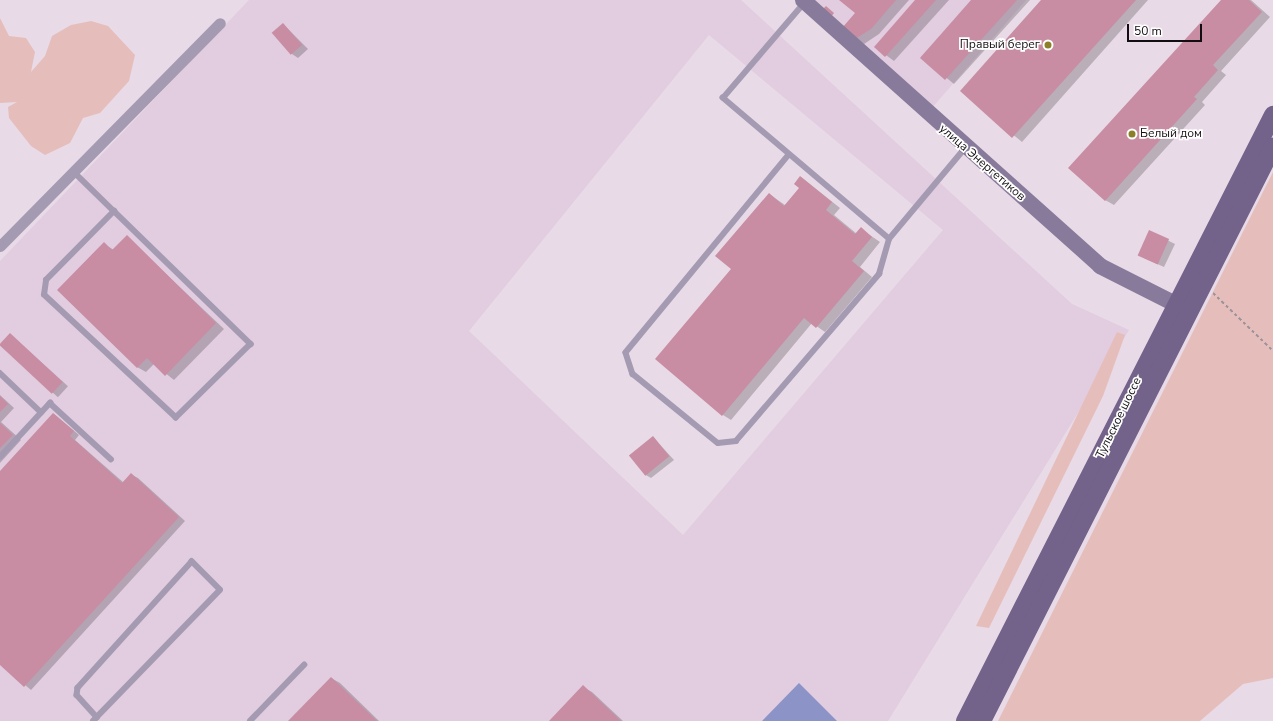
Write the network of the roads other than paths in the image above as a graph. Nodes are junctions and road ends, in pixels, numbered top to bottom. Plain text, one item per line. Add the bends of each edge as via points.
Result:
1 (810, 2) edge
2 (220, 23) dead end
3 (1273, 115) edge
4 (1273, 147) edge
5 (965, 148) junction
6 (789, 155) junction
7 (73, 171) junction
8 (114, 211) junction
9 (889, 239) junction
10 (0, 246) edge
11 (1183, 308) junction
12 (0, 372) edge
13 (41, 412) junction
14 (0, 457) edge
15 (111, 459) dead end
16 (304, 665) dead end
17 (95, 719) edge
18 (250, 721) edge
19 (965, 721) edge
20 (982, 721) edge

1 - 5 street, улица Энергетиков
1 - 6 lane via 723,98
2 - 7 street
3 - 11 main road, Тульское шоссе
4 - 11 main road, Тульское шоссе via 1204,283
5 - 9 lane
5 - 11 street, улица Энергетиков via 1100,266
6 - 9 lane
6 - 9 lane via 626,353 633,374 718,442 736,441 879,274
7 - 8 lane
7 - 10 street
8 - 8 lane via 251,344 176,418 44,295 46,280
11 - 19 main road, Тульское шоссе
11 - 20 main road, Тульское шоссе
12 - 13 lane
13 - 14 lane
13 - 15 lane via 50,403
16 - 18 lane
17 - 17 lane via 220,590 192,562 78,688 77,695

